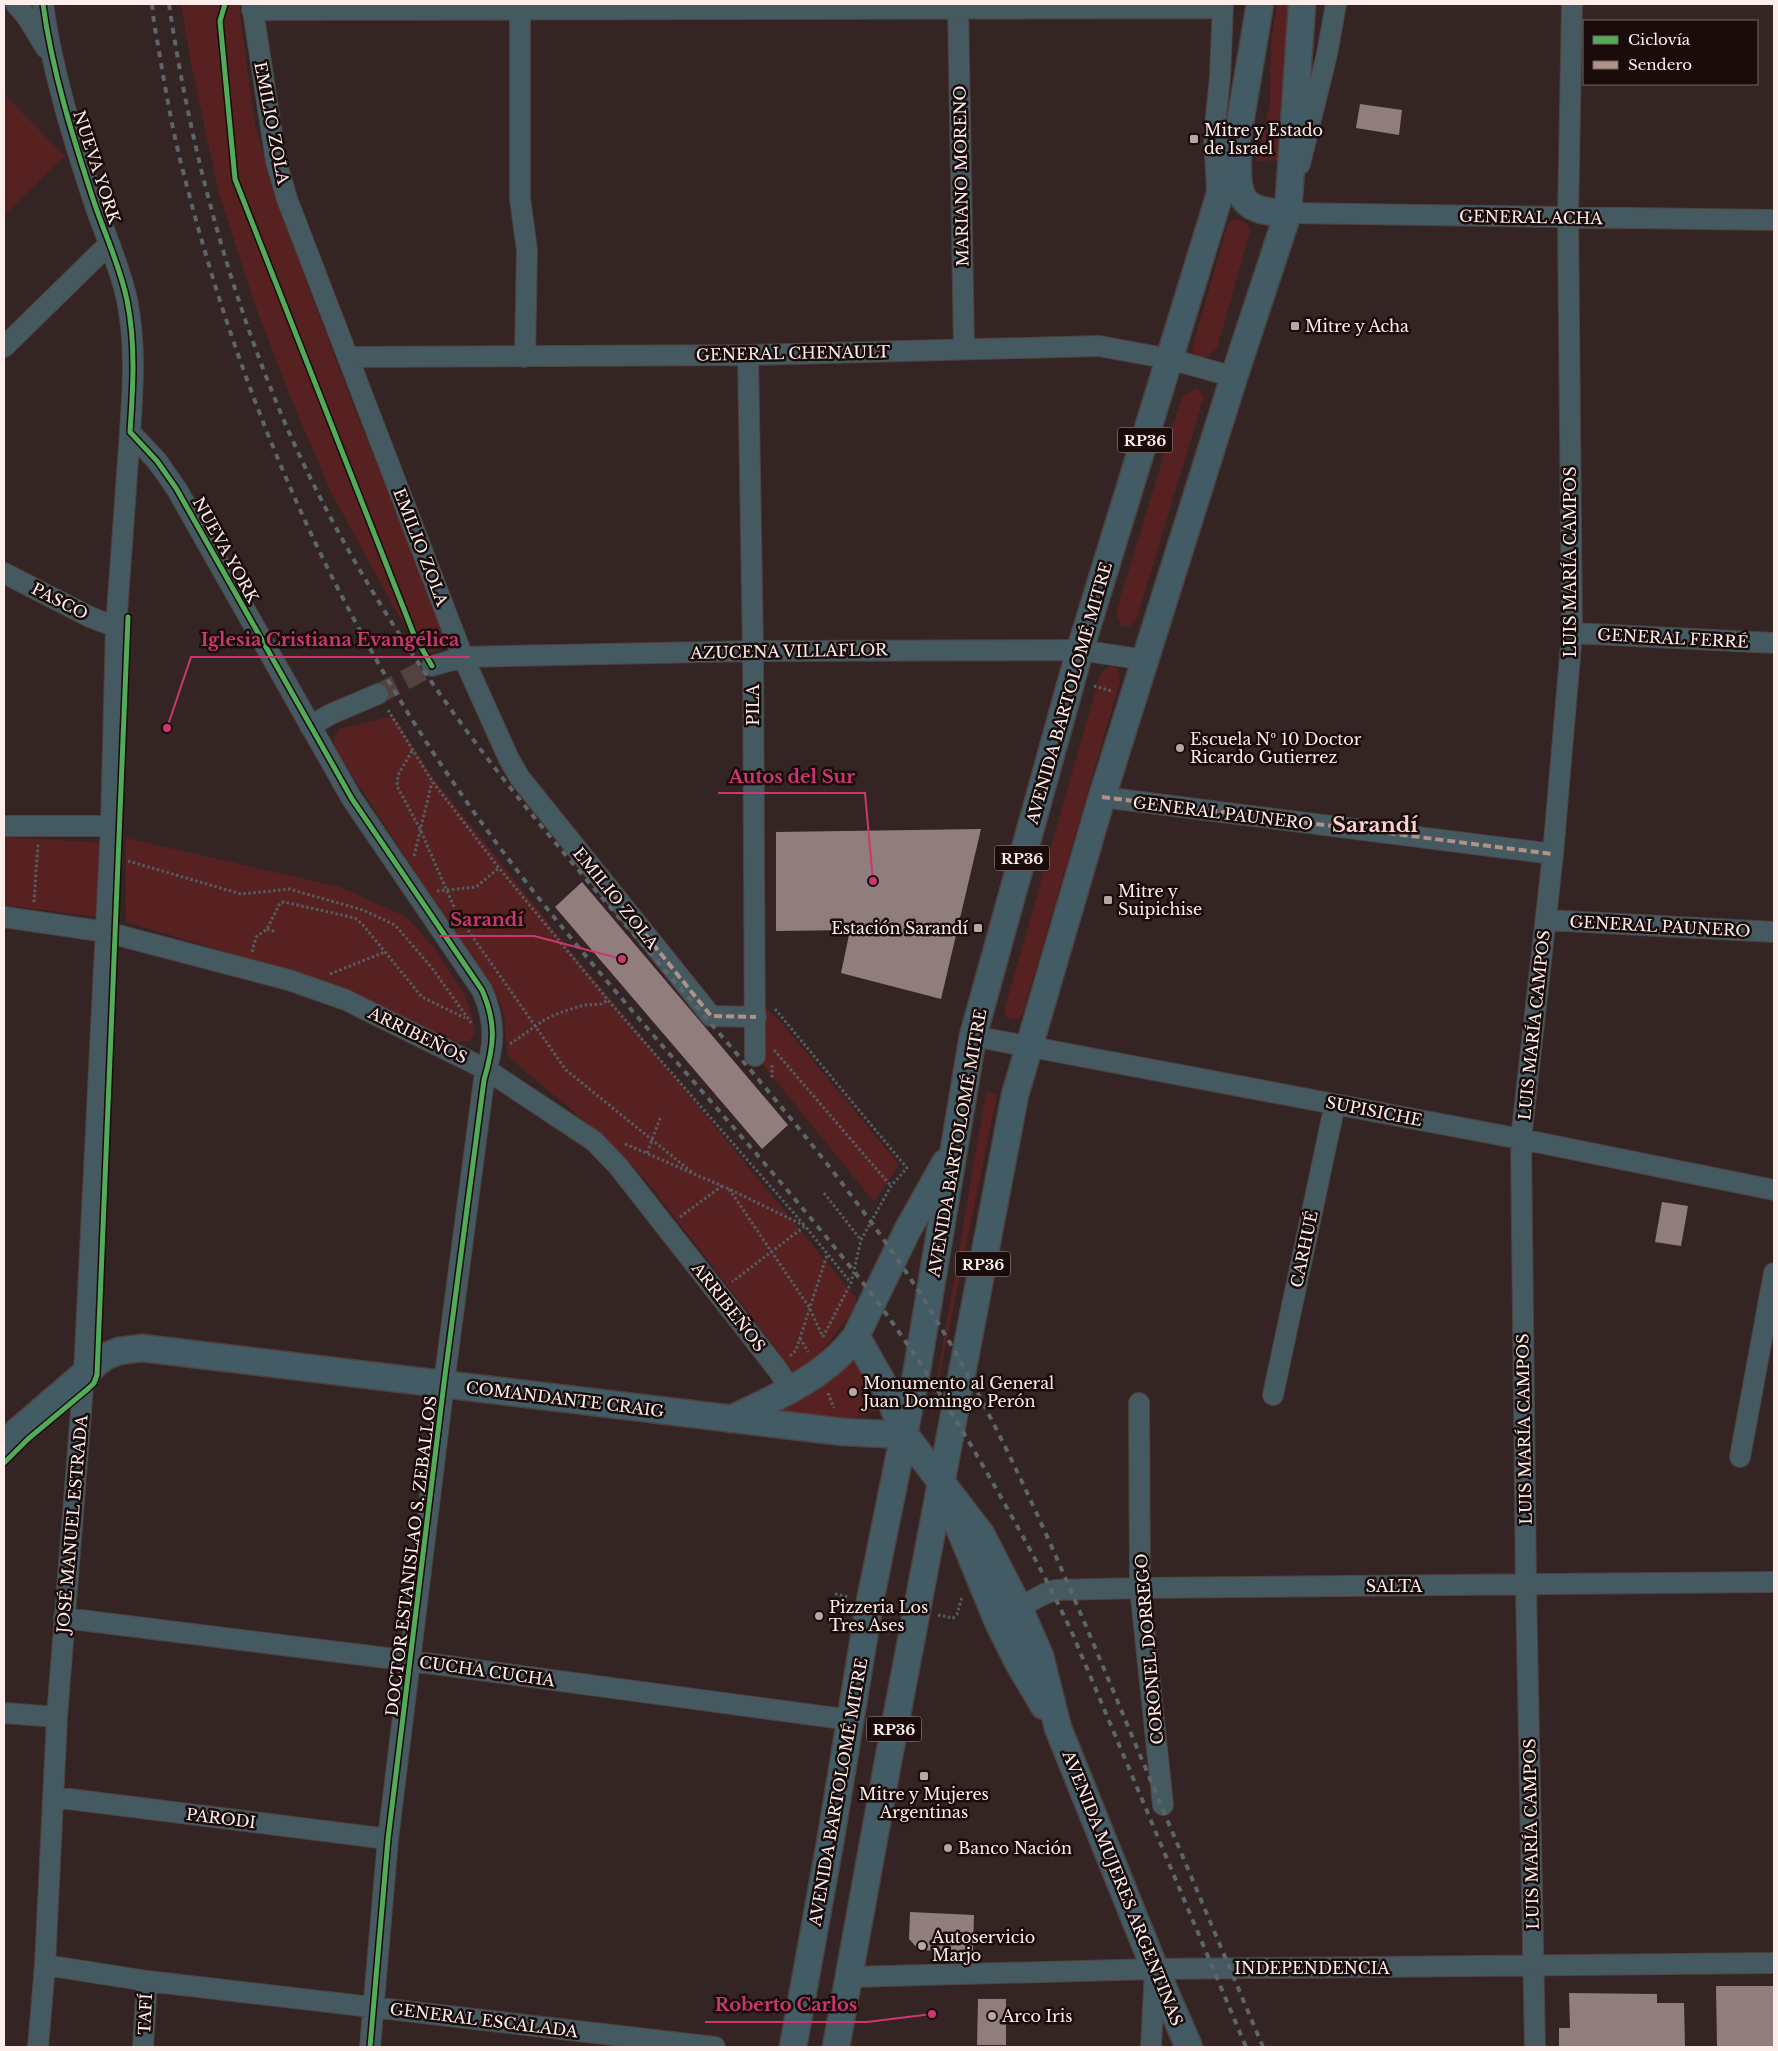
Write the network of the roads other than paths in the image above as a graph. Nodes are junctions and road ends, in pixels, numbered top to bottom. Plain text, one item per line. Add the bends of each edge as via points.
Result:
1 (16, 4) edge
2 (43, 4) edge
3 (55, 4) edge
4 (1260, 4) edge
5 (1302, 4) edge
6 (1336, 4) edge
7 (1572, 4) edge
8 (958, 5) edge
9 (1223, 6) edge
10 (252, 7) edge
11 (520, 7) edge
12 (48, 32) junction
13 (56, 68) junction
14 (1238, 136) junction
15 (1218, 201) junction
16 (1288, 213) junction
17 (1568, 217) junction
18 (1774, 220) edge
19 (109, 244) junction
20 (4, 346) edge
21 (964, 349) junction
22 (748, 355) junction
23 (525, 356) junction
24 (348, 358) junction
25 (1170, 360) junction
26 (1234, 377) junction
27 (130, 432) junction
28 (4, 573) edge
29 (116, 627) junction
30 (1572, 633) junction
31 (1774, 643) edge
32 (1080, 650) junction
33 (753, 651) junction
34 (463, 657) junction
35 (1145, 660) junction
36 (432, 666) tunnel mouth
37 (378, 694) tunnel mouth
38 (310, 726) junction
39 (1102, 797) junction
40 (4, 826) edge
41 (111, 826) junction
42 (1553, 854) junction
43 (4, 917) edge
44 (1546, 920) junction
45 (106, 932) junction
46 (1774, 932) edge
47 (756, 1017) junction
48 (973, 1036) junction
49 (1028, 1047) junction
50 (763, 1051) road end
51 (487, 1070) junction
52 (1335, 1104) junction
53 (1521, 1139) junction
54 (954, 1146) junction
55 (1774, 1190) edge
56 (1774, 1273) edge
57 (856, 1336) junction
58 (84, 1373) junction
59 (784, 1380) junction
60 (444, 1383) junction
61 (1273, 1395) dead end
62 (1139, 1403) dead end
63 (731, 1419) junction
64 (905, 1435) junction
65 (5, 1440) edge
66 (1740, 1457) dead end
67 (941, 1482) junction
68 (1774, 1582) edge
69 (1526, 1586) junction
70 (1140, 1588) junction
71 (1019, 1608) junction
72 (64, 1618) junction
73 (411, 1661) junction
74 (4, 1713) edge
75 (57, 1717) junction
76 (851, 1720) junction
77 (1058, 1728) junction
78 (53, 1797) junction
79 (1163, 1805) dead end
80 (388, 1839) junction
81 (1774, 1963) edge
82 (45, 1965) junction
83 (1534, 1967) junction
84 (1155, 1969) junction
85 (850, 1977) junction
86 (147, 1981) junction
87 (373, 2006) junction
88 (38, 2047) edge
89 (143, 2047) edge
90 (370, 2047) edge
91 (715, 2047) edge
92 (793, 2047) edge
93 (836, 2047) edge
94 (1151, 2047) edge
95 (1189, 2047) edge
96 (1535, 2047) edge

1 - 13 street via 43,42
2 - 12 street, NUEVA YORK
3 - 12 street, NUEVA YORK
4 - 14 main road, AVENIDA BARTOLOMÉ MITRE / RP36
5 - 16 main road, RP36
6 - 16 street
7 - 17 street, LUIS MARÍA CAMPOS
8 - 9 street
8 - 11 street
8 - 21 street, MARIANO MORENO
9 - 15 street, AVENIDA BARTOLOMÉ MITRE via 1214,136
10 - 11 street
10 - 24 street, EMILIO ZOLA via 280,177
11 - 23 street via 520,199 527,250
12 - 13 street, NUEVA YORK
13 - 19 street, NUEVA YORK via 67,114
14 - 15 main road, AVENIDA BARTOLOMÉ MITRE / RP36
14 - 16 main road via 1237,178 1242,197 1249,206
15 - 25 main road, AVENIDA BARTOLOMÉ MITRE / RP36
16 - 17 street, GENERAL ACHA
16 - 26 main road, RP36
17 - 18 street, GENERAL ACHA
17 - 30 street, LUIS MARÍA CAMPOS
19 - 20 street
19 - 27 street, NUEVA YORK via 123,282 133,352
21 - 22 street, GENERAL CHENAULT
21 - 25 street, GENERAL CHENAULT via 1099,346
22 - 23 street, GENERAL CHENAULT
22 - 33 street, PILA
23 - 24 street, GENERAL CHENAULT
24 - 34 street, EMILIO ZOLA
25 - 26 street, GENERAL CHENAULT
25 - 32 main road, AVENIDA BARTOLOMÉ MITRE / RP36
26 - 35 main road, RP36
27 - 29 street, JOSÉ MANUEL ESTRADA
27 - 38 street, NUEVA YORK via 176,488
28 - 29 street, PASCO
29 - 41 street, JOSÉ MANUEL ESTRADA
30 - 31 street, GENERAL FERRÉ
30 - 42 street, LUIS MARÍA CAMPOS
32 - 33 street, AZUCENA VILLAFLOR
32 - 35 street, AZUCENA VILLAFLOR
32 - 48 main road, AVENIDA BARTOLOMÉ MITRE / RP36
33 - 34 street, AZUCENA VILLAFLOR
33 - 47 street, PILA
34 - 36 street, AZUCENA VILLAFLOR
34 - 47 street, EMILIO ZOLA via 520,778 711,1016
35 - 39 main road, RP36
37 - 38 street
38 - 51 street, NUEVA YORK via 352,799 482,990 490,1009 493,1031
39 - 42 street, GENERAL PAUNERO
39 - 49 main road, RP36
40 - 41 street
41 - 45 street, JOSÉ MANUEL ESTRADA
42 - 44 street, LUIS MARÍA CAMPOS
43 - 45 street, ARRIBEÑOS
44 - 46 street, GENERAL PAUNERO
44 - 53 street, LUIS MARÍA CAMPOS
45 - 51 street, ARRIBEÑOS via 249,969 322,992 368,1010
45 - 58 street, JOSÉ MANUEL ESTRADA
47 - 50 street, PILA
48 - 49 street, SUPISICHE
48 - 54 main road, AVENIDA BARTOLOMÉ MITRE / RP36
49 - 52 street, SUPISICHE
49 - 67 main road, RP36 via 1015,1094
51 - 59 street, ARRIBEÑOS via 594,1142 618,1166
51 - 60 street, DOCTOR ESTANISLAO S. ZEBALLOS
52 - 53 street, SUPISICHE
52 - 61 street, CARHUÉ
53 - 55 street, SUPISICHE
53 - 69 street, LUIS MARÍA CAMPOS
54 - 57 main road
54 - 64 main road, AVENIDA BARTOLOMÉ MITRE / RP36
56 - 66 street
57 - 59 main road via 844,1352 819,1371
57 - 64 main road, AVENIDA MUJERES ARGENTINAS via 885,1387
58 - 60 main road, COMANDANTE CRAIG via 119,1351 142,1348
58 - 65 main road, COMANDANTE CRAIG
58 - 72 street, JOSÉ MANUEL ESTRADA
59 - 63 main road
60 - 63 main road, COMANDANTE CRAIG
60 - 73 street, DOCTOR ESTANISLAO S. ZEBALLOS
62 - 70 street, CORONEL DORREGO
63 - 64 main road, COMANDANTE CRAIG via 843,1432
64 - 67 main road, AVENIDA MUJERES ARGENTINAS
64 - 76 main road, AVENIDA BARTOLOMÉ MITRE / RP36 via 870,1602
67 - 71 main road, AVENIDA MUJERES ARGENTINAS via 981,1534
67 - 77 main road, AVENIDA MUJERES ARGENTINAS via 1002,1630
67 - 85 main road, RP36
68 - 69 street, SALTA
69 - 70 street, SALTA
69 - 83 street, LUIS MARÍA CAMPOS
70 - 71 street, SALTA via 1056,1590
70 - 79 street, CORONEL DORREGO
71 - 77 main road, AVENIDA MUJERES ARGENTINAS via 1040,1656
72 - 73 street, CUCHA CUCHA
72 - 75 street, JOSÉ MANUEL ESTRADA
73 - 76 street, CUCHA CUCHA
73 - 80 street, DOCTOR ESTANISLAO S. ZEBALLOS
74 - 75 street
75 - 78 street, JOSÉ MANUEL ESTRADA
76 - 92 main road, AVENIDA BARTOLOMÉ MITRE / RP36
77 - 84 main road, AVENIDA MUJERES ARGENTINAS
78 - 80 street, PARODI
78 - 82 street, JOSÉ MANUEL ESTRADA
80 - 87 street, DOCTOR ESTANISLAO S. ZEBALLOS
81 - 83 street, INDEPENDENCIA
82 - 86 street, GENERAL ESCALADA
82 - 88 street, JOSÉ MANUEL ESTRADA
83 - 84 street, INDEPENDENCIA
83 - 96 street, LUIS MARÍA CAMPOS
84 - 85 street, INDEPENDENCIA
84 - 94 street
84 - 95 main road, AVENIDA MUJERES ARGENTINAS
85 - 93 main road, RP36
86 - 87 street, GENERAL ESCALADA
86 - 89 street, TAFÍ
87 - 90 street, DOCTOR ESTANISLAO S. ZEBALLOS
87 - 91 street, GENERAL ESCALADA

